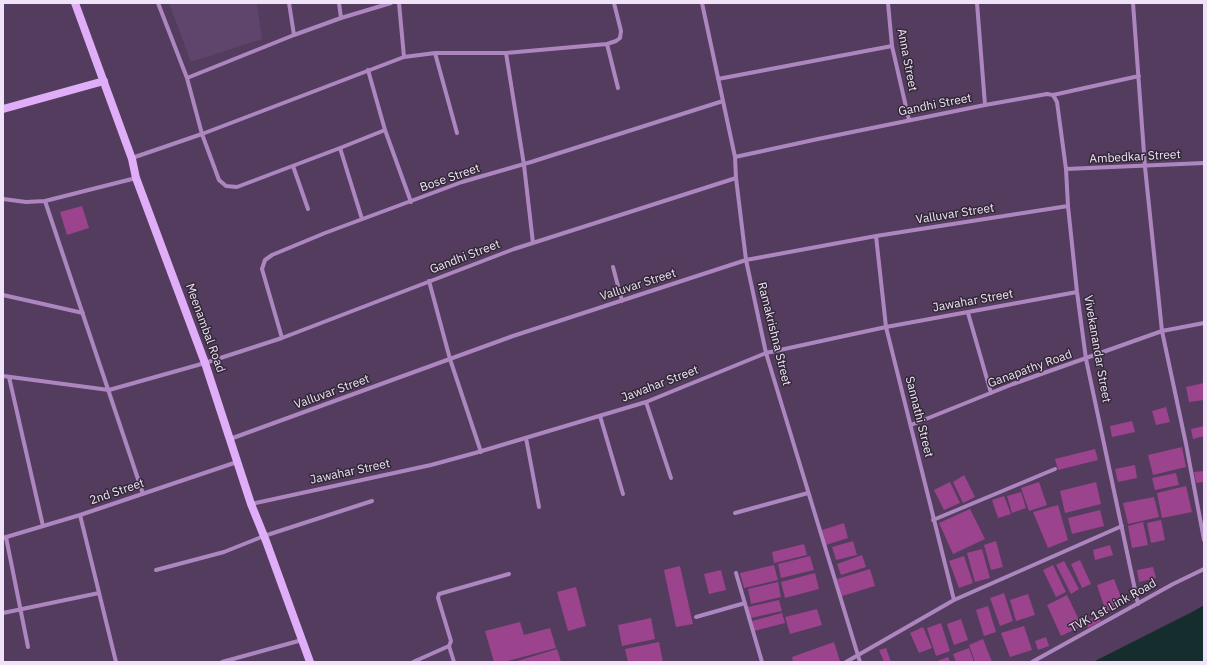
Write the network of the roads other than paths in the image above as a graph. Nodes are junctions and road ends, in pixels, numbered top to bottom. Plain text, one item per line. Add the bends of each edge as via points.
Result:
1 (75, 3) edge
2 (158, 3) edge
3 (289, 3) edge
4 (339, 3) edge
5 (392, 3) edge
6 (400, 3) edge
7 (614, 3) edge
8 (702, 3) edge
9 (888, 3) edge
10 (977, 3) edge
11 (1133, 3) edge
12 (341, 18) junction
13 (294, 35) junction
14 (607, 44) junction
15 (892, 46) junction
16 (434, 53) junction
17 (506, 54) junction
18 (404, 56) junction
19 (368, 70) junction
20 (1139, 76) junction
21 (187, 78) junction
22 (718, 79) junction
23 (104, 81) junction
24 (618, 88) dead end
25 (1053, 95) junction
26 (723, 101) junction
27 (985, 105) junction
28 (3, 109) edge
29 (909, 120) junction
30 (385, 130) junction
31 (457, 132) dead end
32 (202, 134) junction
33 (340, 148) junction
34 (735, 157) junction
35 (132, 159) junction
36 (1204, 163) edge
37 (524, 164) junction
38 (293, 166) junction
39 (1145, 167) junction
40 (1066, 169) junction
41 (136, 178) junction
42 (736, 178) junction
43 (3, 199) edge
44 (45, 201) junction
45 (411, 202) junction
46 (1068, 206) junction
47 (308, 209) dead end
48 (362, 219) junction
49 (876, 236) junction
50 (533, 243) junction
51 (746, 260) junction
52 (613, 267) dead end
53 (429, 282) junction
54 (1076, 292) junction
55 (3, 295) edge
56 (622, 301) junction
57 (968, 312) junction
58 (83, 313) junction
59 (1204, 323) edge
60 (886, 327) junction
61 (1162, 331) junction
62 (282, 338) junction
63 (766, 353) junction
64 (450, 359) junction
65 (1086, 359) junction
66 (205, 363) junction
67 (3, 376) edge
68 (9, 377) junction
69 (110, 390) junction
70 (991, 393) junction
71 (646, 402) junction
72 (600, 416) junction
73 (911, 425) junction
74 (526, 438) junction
75 (230, 439) junction
76 (481, 452) junction
77 (237, 462) junction
78 (1055, 469) dead end
79 (671, 478) dead end
80 (808, 493) junction
81 (143, 494) junction
82 (623, 494) dead end
83 (372, 501) dead end
84 (251, 504) junction
85 (539, 507) dead end
86 (735, 513) dead end
87 (80, 515) junction
88 (933, 520) junction
89 (43, 526) junction
90 (1122, 526) junction
91 (264, 536) junction
92 (5, 537) edge
93 (1204, 540) edge
94 (1204, 569) edge
95 (156, 570) dead end
96 (508, 574) dead end
97 (736, 574) dead end
98 (99, 592) junction
99 (954, 600) junction
100 (745, 603) junction
101 (1138, 604) junction
102 (21, 608) junction
103 (3, 613) edge
104 (696, 617) dead end
105 (302, 640) junction
106 (449, 646) junction
107 (28, 647) dead end
108 (858, 656) junction
109 (116, 662) edge
110 (222, 662) edge
111 (310, 662) edge
112 (413, 662) edge
113 (454, 662) edge
114 (762, 662) edge
115 (846, 662) edge
116 (860, 662) edge
117 (1032, 662) edge

1 - 23 main road, Meenambal Road
2 - 21 street
3 - 13 street
4 - 12 street
5 - 12 street
6 - 18 street
7 - 14 street via 621,31 620,38
8 - 22 street, Ramakrishna Street
9 - 15 street, Anna Street
10 - 27 street
11 - 20 street
12 - 13 street
13 - 21 street
14 - 17 street
14 - 24 street
15 - 22 street
15 - 29 street, Anna Street
16 - 17 street
16 - 18 street
16 - 31 street
17 - 37 street
18 - 19 street
19 - 30 street
19 - 32 street
20 - 25 street, Gandhi Street
20 - 39 street
21 - 32 street
22 - 26 street, Ramakrishna Street
23 - 28 main road
23 - 35 main road, Meenambal Road
25 - 27 street, Gandhi Street
25 - 40 street, Vivekanandar Street
26 - 34 street, Ramakrishna Street
26 - 37 street, Bose Street
27 - 29 street, Gandhi Street
29 - 34 street, Gandhi Street
30 - 33 street
30 - 45 street
32 - 35 street
32 - 38 street via 219,180 226,186 237,187
33 - 38 street
33 - 48 street
34 - 42 street, Ramakrishna Street
35 - 41 main road, Meenambal Road
36 - 39 street, Ambedkar Street
37 - 45 street, Bose Street via 462,182
37 - 50 street
38 - 47 street
39 - 40 street, Ambedkar Street
39 - 61 street
40 - 46 street, Vivekanandar Street
41 - 44 street
41 - 66 main road, Meenambal Road
42 - 50 street, Gandhi Street
42 - 51 street, Ramakrishna Street
43 - 44 street
44 - 58 street
45 - 48 street, Bose Street
46 - 49 street, Valluvar Street
46 - 54 street, Vivekanandar Street
48 - 62 street, Bose Street via 265,260 262,269
49 - 51 street, Valluvar Street
49 - 60 street, Sannathi Street
50 - 53 street, Gandhi Street
51 - 56 street, Valluvar Street
51 - 63 street, Ramakrishna Street
52 - 56 street
53 - 62 street, Gandhi Street
53 - 64 street
54 - 57 street, Jawahar Street
54 - 65 street, Vivekanandar Street
55 - 58 street
56 - 64 street, Valluvar Street
57 - 60 street, Jawahar Street
57 - 70 street
58 - 69 street
59 - 61 street, Ganapathy Road
60 - 63 street, Jawahar Street
60 - 73 street, Sannathi Street
61 - 65 street, Ganapathy Road
61 - 93 street
62 - 66 street, Gandhi Street
63 - 71 street, Jawahar Street
63 - 80 street, Ramakrishna Street
64 - 75 street, Valluvar Street
64 - 76 street
65 - 70 street, Ganapathy Road
65 - 90 street, Vivekanandar Street
66 - 69 street, Gandhi Street
66 - 75 main road, Meenambal Road
67 - 68 street
68 - 69 street
68 - 89 street
69 - 81 street
70 - 73 street, Ganapathy Road
71 - 72 street, Jawahar Street
71 - 79 street
72 - 74 street, Jawahar Street
72 - 82 street
73 - 88 street, Sannathi Street
74 - 76 street, Jawahar Street
74 - 85 street
75 - 77 main road, Meenambal Road
76 - 84 street, Jawahar Street
77 - 81 street, 2nd Street
77 - 84 main road, Meenambal Road
78 - 88 street
80 - 86 street
80 - 108 street, Ramakrishna Street
81 - 87 street, 2nd Street
83 - 91 street
84 - 91 main road, Meenambal Road
87 - 89 street, 2nd Street
87 - 98 street
88 - 99 street, Sannathi Street
89 - 92 street, 2nd Street
90 - 99 street
90 - 101 street, Vivekanandar Street
91 - 95 street via 224,552
91 - 105 main road, Meenambal Road
92 - 102 street
94 - 101 street, TVK 1st Link Road
96 - 106 street via 439,594
97 - 100 street
98 - 102 street
98 - 109 street
99 - 108 street
100 - 104 street
100 - 114 street
101 - 117 street, TVK 1st Link Road
102 - 103 street
102 - 107 street
105 - 110 street
105 - 111 main road, Meenambal Road
106 - 112 street
106 - 113 street
108 - 115 street
108 - 116 street, Ramakrishna Street

